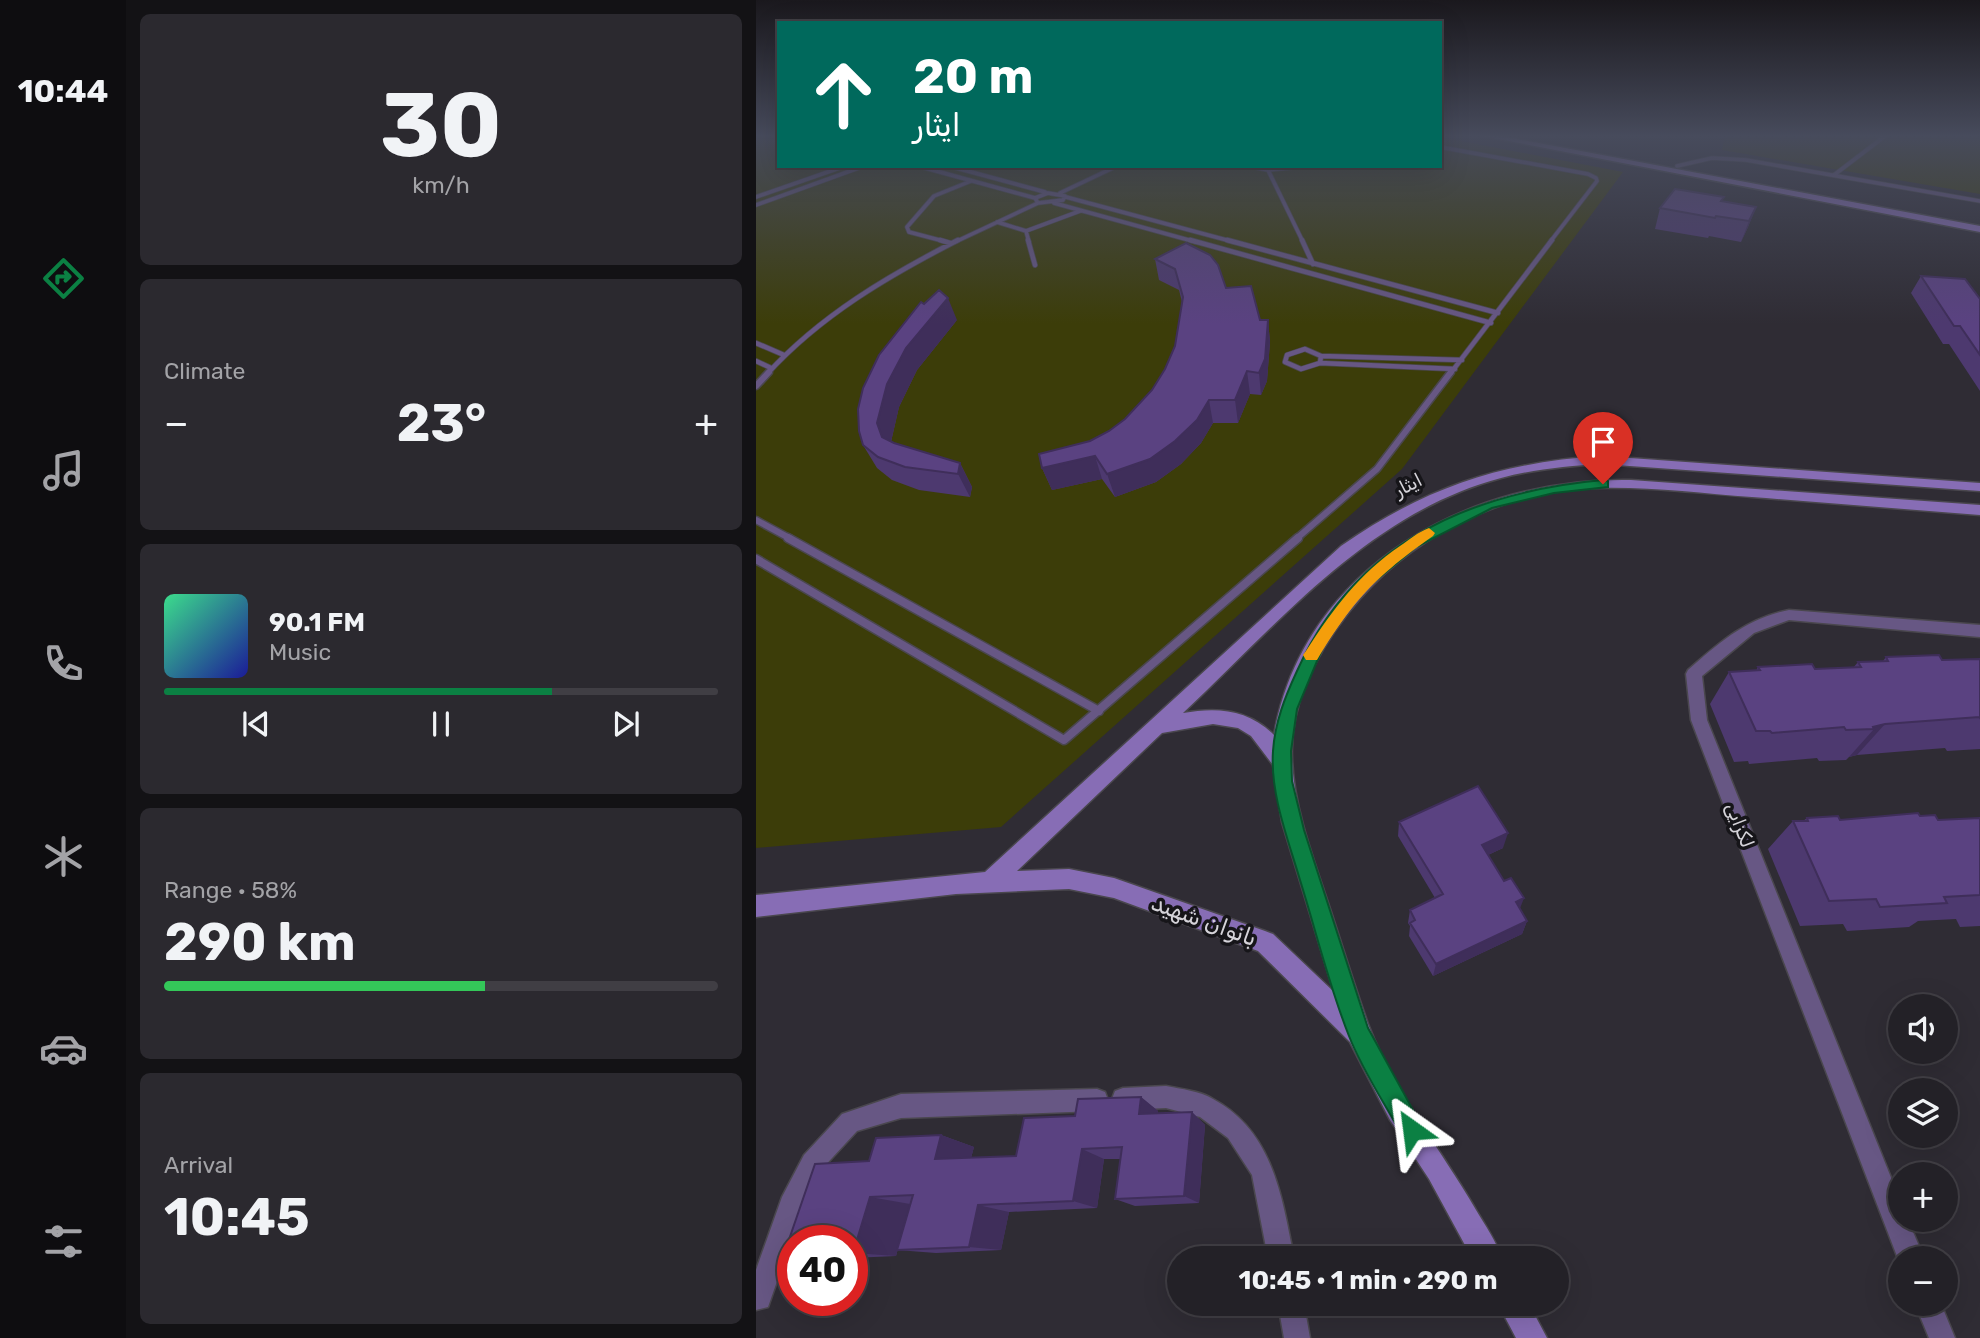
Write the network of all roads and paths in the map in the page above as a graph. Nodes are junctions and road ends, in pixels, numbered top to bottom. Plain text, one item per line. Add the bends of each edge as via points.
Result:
1 (774, 198) edge
2 (932, 198) edge
3 (1029, 198) edge
4 (1041, 198) edge
5 (1063, 198) edge
6 (1071, 198) edge
7 (1282, 198) edge
8 (1584, 198) edge
9 (1818, 198) edge
10 (1856, 198) edge
11 (1037, 201) junction
12 (1054, 203) junction
13 (756, 205) edge
14 (1082, 211) junction
15 (1980, 221) edge
16 (997, 222) junction
17 (1980, 229) edge
18 (1026, 230) junction
19 (950, 243) junction
20 (1313, 264) junction
21 (1035, 265) dead end
22 (1498, 313) junction
23 (1491, 323) junction
24 (756, 343) edge
25 (784, 355) junction
26 (1321, 356) junction
27 (1462, 360) junction
28 (756, 361) edge
29 (1320, 363) junction
30 (771, 369) junction
31 (1455, 369) junction
32 (756, 386) edge
33 (1980, 487) edge
34 (1980, 510) edge
35 (756, 520) edge
36 (756, 559) edge
37 (1980, 631) edge
38 (1100, 712) junction
39 (1155, 728) junction
40 (1282, 763) junction
41 (991, 881) junction
42 (756, 906) edge
43 (1359, 1033) junction
44 (1279, 1246) edge
45 (1481, 1246) edge
46 (1906, 1246) edge
47 (759, 1298) dead end
48 (1293, 1316) edge
49 (1520, 1316) edge
50 (1933, 1316) edge
51 (1297, 1338) edge
52 (1532, 1338) edge
53 (1942, 1338) edge

1 - 13 lane
2 - 19 lane via 907,227 909,232
3 - 11 lane
4 - 11 lane
5 - 12 lane
6 - 20 lane
7 - 20 lane
8 - 22 lane
9 - 17 street
10 - 15 street
11 - 12 lane
11 - 16 lane
12 - 14 lane
14 - 18 lane
14 - 23 lane
16 - 18 lane
16 - 19 lane
18 - 21 lane
19 - 25 lane via 849,300
20 - 22 lane
22 - 23 lane
23 - 27 lane
24 - 25 lane
25 - 30 lane
26 - 27 lane
26 - 29 lane
26 - 29 lane via 1305,349 1285,358 1294,368
27 - 31 lane
28 - 30 lane
29 - 31 lane
30 - 32 lane
31 - 38 lane via 1377,469
33 - 39 street, ایثار via 1602,460 1532,466 1469,482 1406,509 1346,550
34 - 40 street via 1619,484 1554,489 1488,505 1411,543 1363,582 1340,609 1318,640 1292,698
35 - 38 lane
36 - 38 lane via 1064,740
37 - 46 street, لکزایی via 1769,617 1755,623 1694,674 1699,720
39 - 40 street via 1211,715 1229,717 1259,730
39 - 41 street, ایثار
40 - 43 street via 1294,830
41 - 42 street, بانوان شهید
41 - 43 street, بانوان شهید via 1069,879 1114,888 1265,942
43 - 45 street, بانوان شهید via 1399,1111
44 - 47 street via 1263,1171 1236,1130 1206,1107 1166,1097 901,1106 850,1122 812,1163 791,1206
48 - 51 street
49 - 52 street
50 - 53 street

